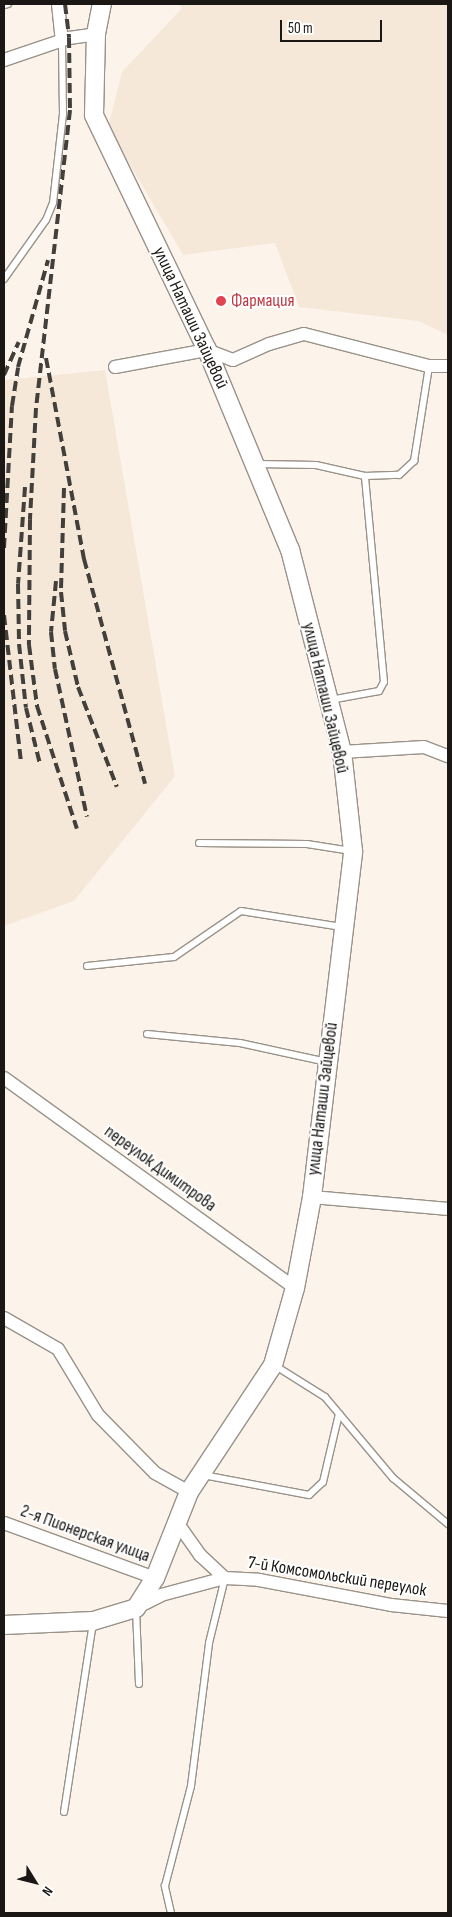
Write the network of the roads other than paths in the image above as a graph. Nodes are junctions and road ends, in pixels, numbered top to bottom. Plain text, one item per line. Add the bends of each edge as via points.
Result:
1 (8, 4) edge
2 (58, 4) edge
3 (102, 4) edge
4 (4, 5) edge
5 (96, 34) junction
6 (62, 40) junction
7 (4, 60) edge
8 (4, 278) edge
9 (207, 350) junction
10 (429, 366) junction
11 (448, 366) edge
12 (115, 367) dead end
13 (254, 464) junction
14 (365, 476) junction
15 (327, 700) junction
16 (342, 752) junction
17 (448, 756) edge
18 (199, 843) dead end
19 (353, 851) junction
20 (344, 927) junction
21 (87, 966) dead end
22 (146, 1034) dead end
23 (328, 1062) junction
24 (4, 1078) edge
25 (312, 1197) junction
26 (448, 1209) edge
27 (295, 1288) junction
28 (4, 1318) edge
29 (273, 1364) junction
30 (339, 1414) junction
31 (200, 1475) junction
32 (189, 1492) junction
33 (176, 1521) junction
34 (4, 1523) edge
35 (448, 1524) edge
36 (155, 1578) junction
37 (225, 1578) junction
38 (136, 1608) junction
39 (448, 1611) edge
40 (93, 1621) junction
41 (4, 1625) edge
42 (139, 1684) dead end
43 (64, 1812) dead end
44 (171, 1913) edge

1 - 4 lane
2 - 6 street
3 - 5 street, улица Наташи Зайцевой
5 - 6 street
5 - 9 street, улица Наташи Зайцевой via 94,115
6 - 7 street
6 - 8 lane via 63,114 53,203 46,220
9 - 10 street via 233,360 269,344 304,334
9 - 12 street
9 - 13 street, улица Наташи Зайцевой
10 - 11 street
10 - 14 lane via 414,461 399,475
13 - 14 lane via 316,464
13 - 15 street, улица Наташи Зайцевой via 290,550
14 - 15 lane via 384,682 379,691
15 - 16 street, улица Наташи Зайцевой
16 - 17 street via 424,746
16 - 19 street, улица Наташи Зайцевой
18 - 19 lane via 307,844
19 - 20 street, улица Наташи Зайцевой
20 - 21 lane via 241,911 174,957
20 - 23 street, улица Наташи Зайцевой
22 - 23 lane via 240,1043
23 - 25 street, улица Наташи Зайцевой
24 - 27 street, переулок Димитрова
25 - 26 street
25 - 27 street, улица Наташи Зайцевой
27 - 29 street, улица Наташи Зайцевой
28 - 32 street via 58,1348 98,1415 154,1473
29 - 30 lane via 325,1397
29 - 31 street, улица Наташи Зайцевой
30 - 31 lane via 323,1482 308,1494
30 - 35 lane via 392,1478
31 - 32 street, улица Наташи Зайцевой
32 - 33 street, улица Наташи Зайцевой
33 - 36 street, улица Наташи Зайцевой
33 - 37 street via 200,1555
34 - 36 street, 2-я Пионерская улица
36 - 38 street, улица Наташи Зайцевой
37 - 38 street, 7-й Комсомольский переулок via 161,1595
37 - 39 street, 7-й Комсомольский переулок via 259,1580 391,1605
37 - 44 lane via 209,1643 191,1786 165,1886
38 - 40 street
38 - 42 lane
40 - 41 street
40 - 43 lane

